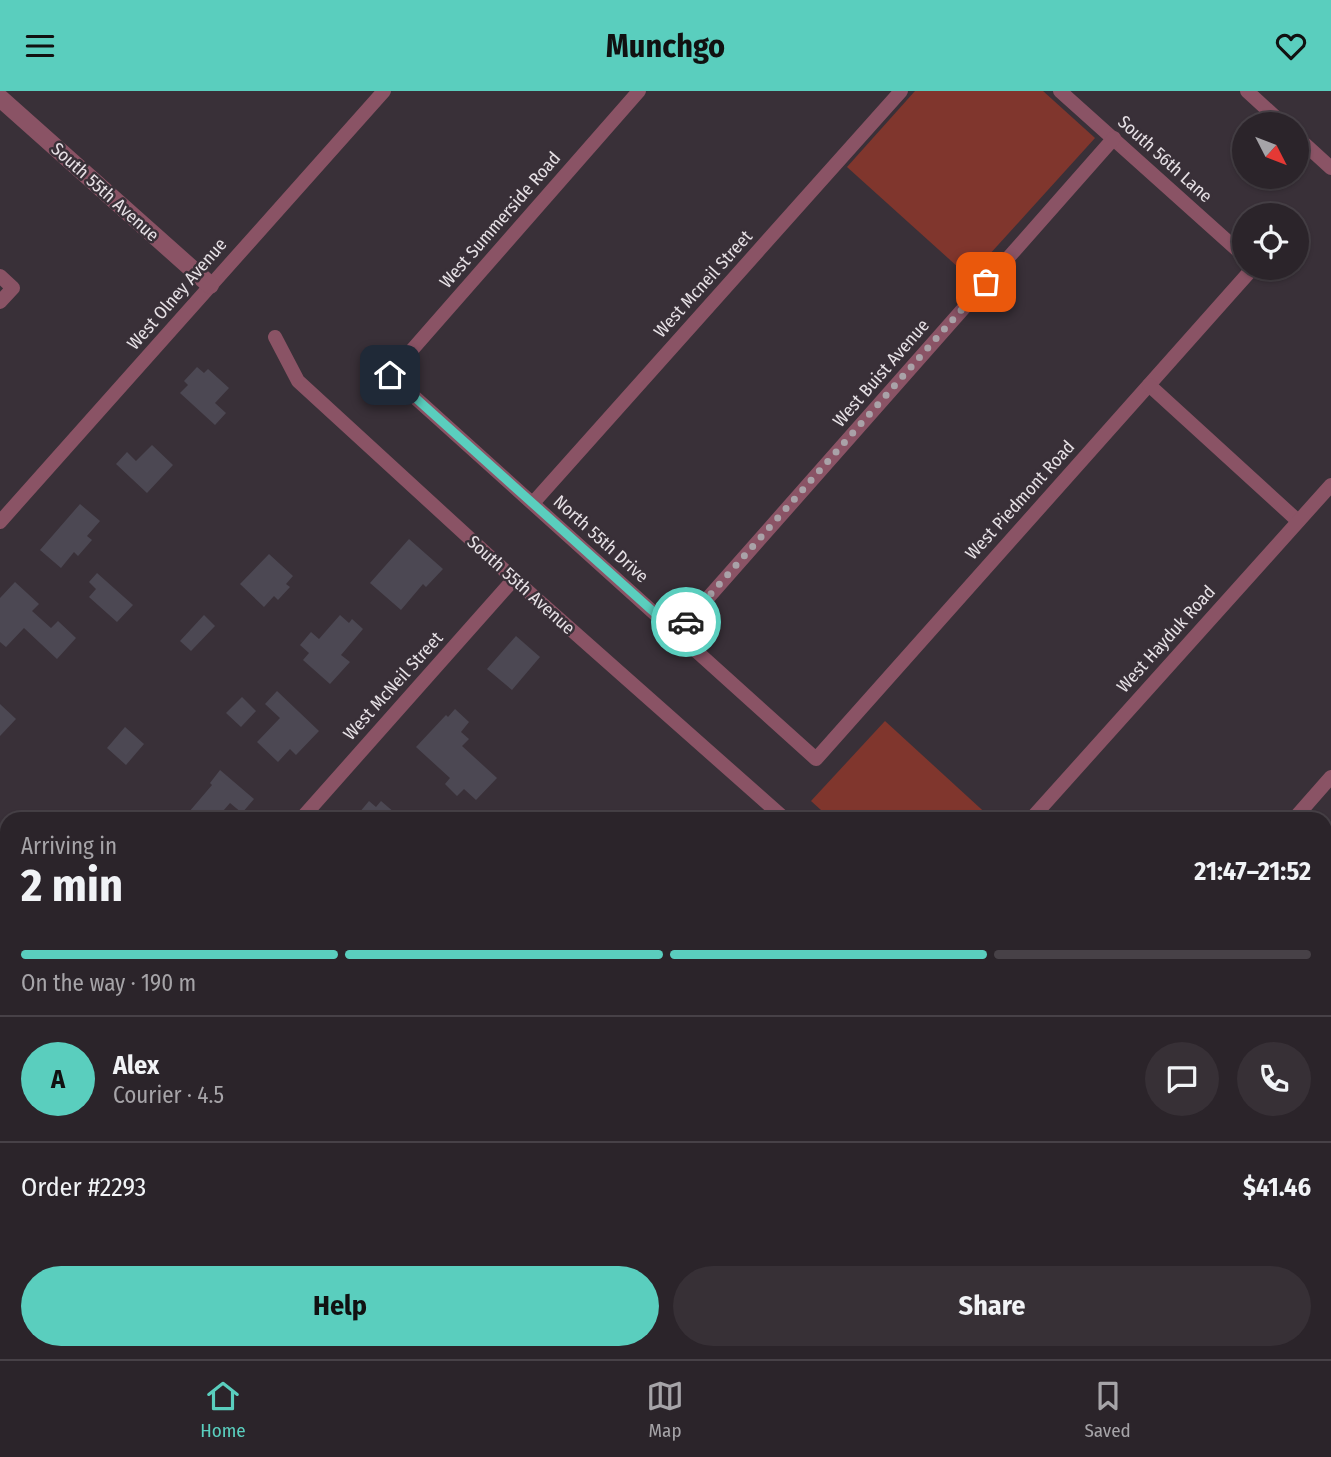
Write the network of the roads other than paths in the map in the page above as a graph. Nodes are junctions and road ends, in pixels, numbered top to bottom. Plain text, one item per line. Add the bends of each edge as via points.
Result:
1 (384, 91) edge
2 (639, 91) edge
3 (901, 91) edge
4 (1060, 91) edge
5 (1247, 91) edge
6 (0, 98) edge
7 (1270, 112) edge
8 (1114, 138) junction
9 (1309, 148) edge
10 (1331, 168) edge
11 (1232, 245) edge
12 (0, 276) edge
13 (1242, 280) edge
14 (210, 285) junction
15 (0, 302) edge
16 (275, 337) dead end
17 (390, 375) joint
18 (1149, 385) junction
19 (1331, 485) edge
20 (533, 503) junction
21 (1298, 521) junction
22 (0, 523) edge
23 (514, 579) junction
24 (677, 633) junction
25 (817, 759) joint
26 (1331, 777) edge
27 (307, 812) edge
28 (777, 812) edge
29 (1037, 812) edge
30 (1300, 812) edge

1 - 14 street, West Olney Avenue
2 - 17 street, West Summerside Road
3 - 20 street, West Mcneil Street
4 - 8 street, South 56th Lane
5 - 7 street
6 - 14 street, South 55th Avenue
8 - 11 street, South 56th Lane
8 - 24 street, West Buist Avenue
9 - 10 street
12 - 15 street via 13,288
13 - 18 street, West Piedmont Road
14 - 22 street, West Olney Avenue
16 - 23 street, South 55th Avenue via 298,381
17 - 20 street, North 55th Drive
18 - 21 street
18 - 25 street, West Piedmont Road
19 - 21 street, West Hayduk Road
20 - 24 street, North 55th Drive
21 - 29 street, West Hayduk Road
23 - 27 street, West McNeil Street
23 - 28 street, South 55th Avenue
24 - 25 street, North 55th Drive
26 - 30 street

